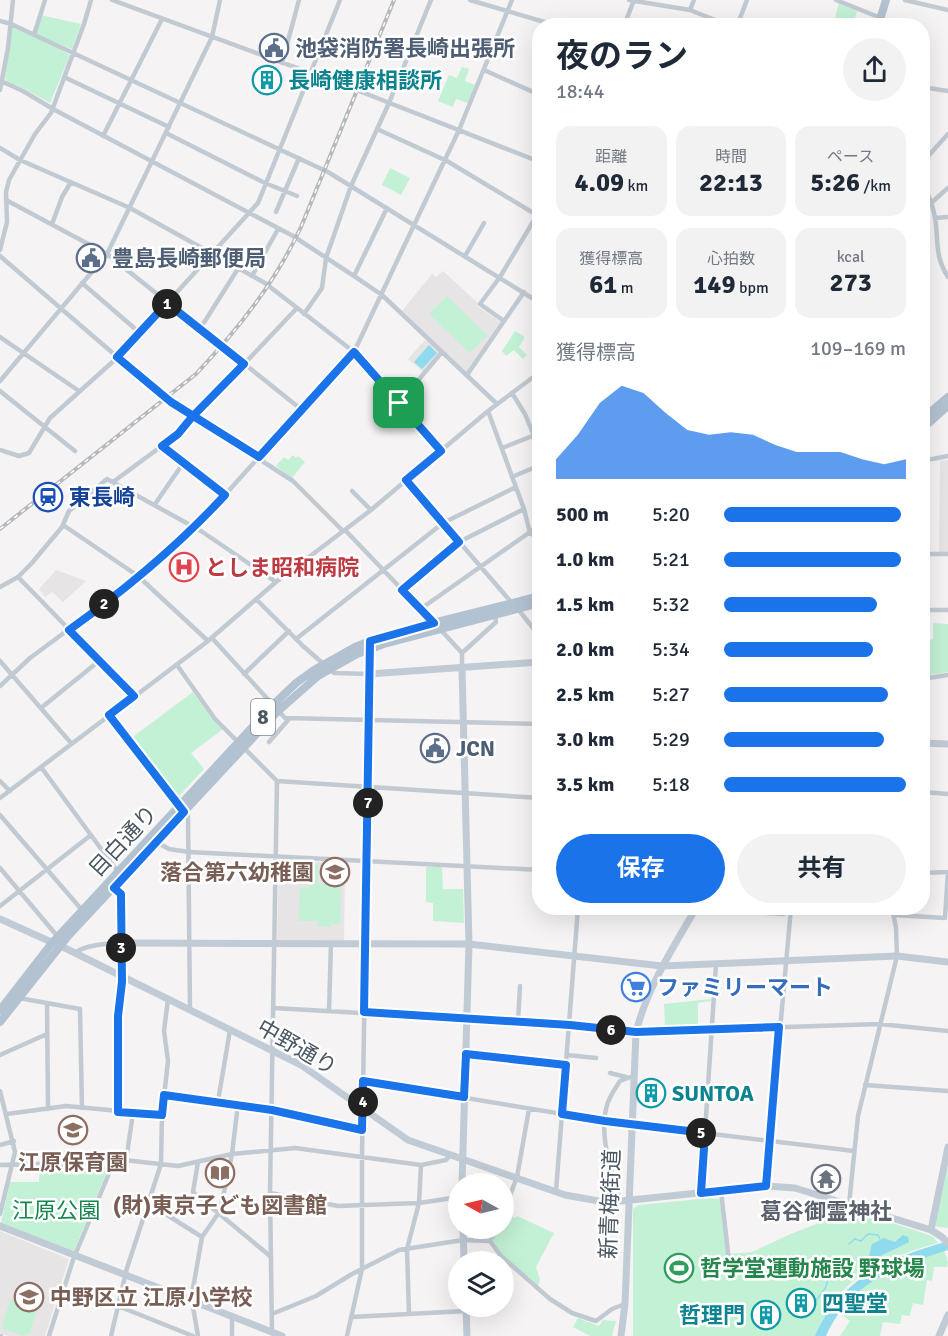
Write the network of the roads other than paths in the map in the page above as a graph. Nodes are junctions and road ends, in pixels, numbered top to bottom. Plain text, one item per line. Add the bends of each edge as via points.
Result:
1 (13, 0) edge
2 (45, 0) edge
3 (91, 0) edge
4 (112, 0) edge
5 (220, 0) edge
6 (299, 0) edge
7 (340, 0) edge
8 (430, 0) edge
9 (470, 0) edge
10 (512, 0) edge
11 (632, 0) edge
12 (694, 0) edge
13 (747, 0) edge
14 (836, 0) edge
15 (854, 0) edge
16 (886, 0) edge
17 (905, 0) edge
18 (852, 6) junction
19 (690, 10) junction
20 (948, 10) edge
21 (508, 11) junction
22 (532, 18) edge
23 (626, 18) edge
24 (710, 18) edge
25 (740, 18) edge
26 (872, 18) edge
27 (880, 18) edge
28 (162, 19) junction
29 (0, 21) edge
30 (11, 24) junction
31 (34, 35) junction
32 (212, 37) junction
33 (72, 52) junction
34 (282, 63) junction
35 (484, 70) junction
36 (311, 74) junction
37 (64, 77) junction
38 (130, 79) junction
39 (1, 86) edge
40 (930, 89) edge
41 (532, 91) edge
42 (948, 92) edge
43 (119, 103) junction
44 (181, 103) junction
45 (389, 103) junction
46 (53, 109) junction
47 (377, 129) junction
48 (168, 130) junction
49 (459, 130) junction
50 (948, 134) edge
51 (103, 136) junction
52 (0, 148) edge
53 (280, 149) junction
54 (930, 154) edge
55 (299, 158) junction
56 (532, 159) edge
57 (20, 160) junction
58 (445, 160) junction
59 (153, 162) junction
60 (71, 182) junction
61 (266, 183) junction
62 (351, 186) junction
63 (948, 188) edge
64 (285, 191) junction
65 (297, 196) dead end
66 (6, 202) junction
67 (0, 203) edge
68 (931, 203) joint
69 (130, 208) junction
70 (387, 208) junction
71 (532, 210) edge
72 (276, 212) dead end
73 (249, 213) junction
74 (948, 217) edge
75 (935, 218) junction
76 (484, 223) dead end
77 (52, 224) junction
78 (415, 225) junction
79 (532, 225) edge
80 (278, 229) junction
81 (0, 250) edge
82 (212, 253) junction
83 (107, 254) junction
84 (0, 256) edge
85 (465, 256) junction
86 (326, 258) junction
87 (239, 267) junction
88 (252, 276) junction
89 (354, 276) junction
90 (948, 277) edge
91 (500, 278) junction
92 (82, 283) junction
93 (524, 292) junction
94 (382, 296) junction
95 (532, 298) edge
96 (167, 303) junction
97 (62, 308) junction
98 (297, 308) junction
99 (304, 314) junction
100 (504, 321) junction
101 (200, 329) junction
102 (140, 333) junction
103 (0, 337) edge
104 (354, 352) junction
105 (442, 352) junction
106 (24, 353) junction
107 (117, 357) junction
108 (244, 364) junction
109 (467, 375) junction
110 (532, 378) edge
111 (0, 381) edge
112 (0, 391) edge
113 (79, 391) junction
114 (512, 393) junction
115 (948, 397) edge
116 (399, 403) junction
117 (497, 404) junction
118 (948, 406) edge
119 (302, 410) junction
120 (488, 411) junction
121 (930, 412) edge
122 (192, 416) junction
123 (930, 422) edge
124 (44, 428) junction
125 (532, 430) edge
126 (532, 435) edge
127 (162, 446) junction
128 (502, 448) junction
129 (0, 450) edge
130 (75, 451) dead end
131 (441, 451) junction
132 (948, 456) edge
133 (259, 457) junction
134 (930, 459) edge
135 (183, 462) junction
136 (532, 468) edge
137 (512, 477) junction
138 (406, 480) junction
139 (113, 482) junction
140 (516, 487) junction
141 (352, 491) dead end
142 (225, 495) junction
143 (155, 504) junction
144 (524, 509) junction
145 (371, 510) junction
146 (443, 523) junction
147 (63, 525) junction
148 (195, 528) junction
149 (344, 531) junction
150 (530, 533) joint
151 (459, 542) junction
152 (930, 554) edge
153 (948, 554) edge
154 (481, 568) junction
155 (383, 571) junction
156 (138, 576) junction
157 (18, 577) junction
158 (276, 582) junction
159 (0, 587) edge
160 (402, 590) junction
161 (256, 599) junction
162 (532, 599) edge
163 (532, 604) edge
164 (515, 606) junction
165 (419, 610) junction
166 (930, 610) edge
167 (948, 610) edge
168 (495, 615) junction
169 (437, 627) junction
170 (532, 627) edge
171 (69, 630) junction
172 (289, 631) junction
173 (210, 639) junction
174 (297, 639) junction
175 (370, 645) junction
176 (462, 653) junction
177 (0, 661) edge
178 (99, 661) junction
179 (532, 663) edge
180 (177, 665) junction
181 (327, 666) junction
182 (462, 668) junction
183 (244, 674) junction
184 (369, 674) junction
185 (12, 675) junction
186 (948, 675) edge
187 (930, 678) edge
188 (0, 686) edge
189 (134, 696) junction
190 (41, 708) junction
191 (275, 709) junction
192 (109, 715) junction
193 (289, 719) junction
194 (369, 721) junction
195 (464, 723) junction
196 (532, 724) edge
197 (269, 742) dead end
198 (930, 743) edge
199 (71, 744) junction
200 (242, 744) junction
201 (948, 744) edge
202 (41, 767) junction
203 (277, 780) junction
204 (0, 781) edge
205 (368, 786) junction
206 (10, 791) junction
207 (466, 793) junction
208 (930, 793) edge
209 (948, 794) edge
210 (532, 797) edge
211 (0, 798) edge
212 (184, 812) junction
213 (0, 815) edge
214 (91, 835) junction
215 (156, 842) junction
216 (189, 852) junction
217 (276, 856) junction
218 (366, 861) junction
219 (467, 866) junction
220 (0, 868) edge
221 (47, 869) junction
222 (532, 870) edge
223 (118, 872) junction
224 (948, 872) edge
225 (930, 873) edge
226 (114, 888) junction
227 (20, 890) junction
228 (0, 906) edge
229 (82, 910) junction
230 (578, 915) edge
231 (692, 915) edge
232 (787, 915) edge
233 (894, 915) joint
234 (919, 916) joint
235 (0, 919) edge
236 (57, 942) junction
237 (121, 943) junction
238 (189, 943) junction
239 (274, 943) junction
240 (331, 944) junction
241 (365, 944) junction
242 (469, 944) junction
243 (75, 953) junction
244 (575, 956) junction
245 (897, 956) junction
246 (786, 962) junction
247 (948, 962) edge
248 (716, 964) junction
249 (663, 966) junction
250 (121, 976) junction
251 (520, 986) dead end
252 (19, 998) junction
253 (168, 999) junction
254 (47, 1003) junction
255 (274, 1008) junction
256 (0, 1010) edge
257 (190, 1010) junction
258 (329, 1011) junction
259 (364, 1012) junction
260 (466, 1019) junction
261 (0, 1022) edge
262 (518, 1022) junction
263 (880, 1024) junction
264 (570, 1025) junction
265 (779, 1027) junction
266 (712, 1029) junction
267 (230, 1030) junction
268 (948, 1031) edge
269 (636, 1032) junction
270 (47, 1034) junction
271 (272, 1051) junction
272 (0, 1054) edge
273 (466, 1054) junction
274 (567, 1055) junction
275 (596, 1058) dead end
276 (566, 1065) junction
277 (610, 1073) dead end
278 (629, 1077) junction
279 (363, 1081) junction
280 (865, 1085) junction
281 (0, 1091) edge
282 (948, 1091) edge
283 (164, 1095) junction
284 (464, 1097) junction
285 (218, 1101) junction
286 (238, 1104) junction
287 (48, 1108) junction
288 (82, 1108) junction
289 (363, 1109) junction
290 (529, 1109) junction
291 (272, 1110) junction
292 (118, 1112) junction
293 (133, 1113) junction
294 (7, 1114) junction
295 (562, 1114) junction
296 (162, 1115) junction
297 (9, 1121) junction
298 (605, 1121) junction
299 (0, 1123) edge
300 (631, 1124) junction
301 (362, 1130) junction
302 (705, 1133) junction
303 (14, 1141) junction
304 (770, 1141) junction
305 (0, 1145) edge
306 (948, 1147) edge
307 (271, 1150) junction
308 (854, 1151) junction
309 (232, 1154) junction
310 (451, 1154) junction
311 (362, 1157) junction
312 (462, 1158) junction
313 (115, 1159) junction
314 (126, 1161) junction
315 (198, 1162) junction
316 (160, 1164) junction
317 (0, 1165) edge
318 (13, 1165) junction
319 (422, 1165) junction
320 (462, 1173) edge
321 (517, 1177) junction
322 (514, 1185) edge
323 (766, 1186) junction
324 (556, 1191) junction
325 (721, 1191) junction
326 (0, 1192) edge
327 (7, 1192) junction
328 (270, 1193) junction
329 (701, 1193) junction
330 (448, 1199) edge
331 (624, 1201) junction
332 (148, 1203) junction
333 (419, 1203) junction
334 (362, 1205) junction
335 (849, 1205) junction
336 (0, 1214) edge
337 (219, 1215) junction
338 (0, 1226) edge
339 (931, 1230) junction
340 (202, 1237) junction
341 (463, 1240) junction
342 (490, 1241) joint
343 (947, 1242) edge
344 (407, 1249) junction
345 (464, 1251) edge
346 (75, 1256) junction
347 (270, 1256) junction
348 (729, 1261) dead end
349 (362, 1269) junction
350 (125, 1275) junction
351 (192, 1301) junction
352 (625, 1304) junction
353 (118, 1306) junction
354 (448, 1311) edge
355 (272, 1314) junction
356 (409, 1314) junction
357 (948, 1315) edge
358 (232, 1317) junction
359 (351, 1317) junction
360 (466, 1317) edge
361 (271, 1334) edge
362 (942, 1335) edge
363 (49, 1336) edge
364 (111, 1336) edge
365 (193, 1336) edge
366 (198, 1336) edge
367 (232, 1336) edge
368 (282, 1336) edge
369 (347, 1336) edge
370 (467, 1336) edge
371 (621, 1336) edge

1 - 30 street
2 - 31 street
3 - 33 street
4 - 28 street
5 - 32 street
6 - 34 street
7 - 36 street
8 - 45 street
9 - 21 street
10 - 21 street
11 - 19 street
11 - 23 street
12 - 19 street
13 - 25 street
14 - 18 street
15 - 18 street
16 - 27 main road
17 - 20 street
18 - 26 street
19 - 24 street
21 - 22 street
21 - 35 street
28 - 32 street
28 - 38 street
29 - 30 street
30 - 31 street
30 - 39 street
31 - 33 street
32 - 34 street
32 - 44 street
33 - 37 street
33 - 38 street
34 - 36 street
35 - 41 street
35 - 49 street
36 - 45 street
36 - 53 street
37 - 43 street
37 - 46 street
38 - 43 street
38 - 44 street
39 - 46 street via 23,91
40 - 42 street
43 - 48 street
43 - 51 street
44 - 48 street
44 - 53 street
45 - 47 street
45 - 49 street
46 - 51 street
46 - 57 street
47 - 58 street
47 - 62 street
48 - 59 street
48 - 61 street
49 - 56 street
49 - 58 street
50 - 54 street
51 - 59 street
52 - 57 street
53 - 55 street
53 - 61 street
55 - 62 street
55 - 64 street
57 - 60 street
57 - 66 street via 9,180
58 - 71 street
58 - 78 street
59 - 69 street
59 - 73 street
60 - 69 street
60 - 77 street
61 - 64 street
61 - 73 street
62 - 70 street
62 - 86 street
63 - 68 street
64 - 65 street
64 - 72 street
66 - 67 street
66 - 77 street
66 - 81 street via 7,222
68 - 75 street
69 - 82 street
69 - 83 street
70 - 78 street
70 - 89 street
73 - 80 street
73 - 82 street
74 - 75 street
75 - 90 street via 940,266
76 - 85 street
77 - 83 street
78 - 85 street
78 - 94 street
79 - 91 street
80 - 86 street
80 - 88 street
82 - 87 street
82 - 96 street
83 - 92 street
83 - 96 street
84 - 97 street
85 - 91 street
86 - 89 street
86 - 99 street via 322,288
87 - 88 street
87 - 101 street
88 - 98 street
89 - 94 street
91 - 93 street
91 - 100 street via 480,304
92 - 97 street
92 - 102 street
93 - 95 street
93 - 100 street
94 - 104 street
94 - 105 street
96 - 101 street
96 - 102 street
97 - 106 street
97 - 107 street
98 - 99 street
98 - 108 street
99 - 104 street
100 - 109 street
101 - 108 street
102 - 107 street
103 - 106 street
104 - 116 street
104 - 119 street
105 - 109 street
105 - 116 street
106 - 111 street
106 - 113 street
107 - 113 street
107 - 122 street
108 - 119 street
108 - 122 street
109 - 117 street
110 - 114 street
112 - 124 street
113 - 124 street
114 - 117 street
114 - 125 street
115 - 121 main road
116 - 131 street
117 - 120 street
118 - 123 main road
119 - 133 street
120 - 128 street
120 - 131 street
122 - 127 street
122 - 133 street
124 - 129 street via 26,455
124 - 130 street
126 - 128 street
127 - 135 street
127 - 139 street
128 - 137 street
131 - 138 street
132 - 134 street
133 - 142 street
133 - 149 street via 308,494
135 - 142 street
135 - 143 street
136 - 137 street
137 - 140 street
138 - 145 street
138 - 146 street
139 - 143 street
139 - 147 street via 107,479 69,511
140 - 144 street
140 - 146 street
141 - 145 street
142 - 148 street
143 - 148 street
144 - 150 street
144 - 151 street
145 - 149 street
146 - 151 street
146 - 155 street
147 - 156 street
147 - 157 street
148 - 156 street
148 - 158 street
149 - 155 street
149 - 158 street
150 - 154 street
151 - 154 street
151 - 160 street
152 - 153 street
154 - 164 street
154 - 165 street
155 - 160 street
155 - 174 street
156 - 171 street
156 - 173 street
157 - 159 street
157 - 171 street
158 - 161 street
160 - 165 street
161 - 172 street
161 - 173 street
162 - 164 main road, 目白通り / 8
163 - 164 main road, 目白通り / 8
164 - 168 main road, 目白通り / 8
164 - 169 main road, 目白通り / 8
164 - 170 street
165 - 169 street
166 - 167 street
168 - 169 main road, 目白通り / 8
168 - 176 street via 496,622
169 - 175 main road, 目白通り / 8
169 - 176 street
171 - 178 street
171 - 185 street
172 - 174 street
172 - 183 street
173 - 180 street
173 - 183 street
174 - 181 street
175 - 181 main road, 目白通り / 8
175 - 184 street
176 - 182 street
177 - 185 street
178 - 189 street
178 - 190 street
179 - 182 street
180 - 189 street
180 - 200 street via 215,719
181 - 184 street via 334,673
181 - 191 main road, 目白通り / 8
182 - 184 street
182 - 195 street
183 - 191 street
184 - 194 street
185 - 188 street
185 - 190 street
186 - 187 street
189 - 192 street
190 - 199 street
191 - 193 street
191 - 200 main road, 目白通り / 8
192 - 199 street
192 - 212 street
193 - 194 street
193 - 197 street
194 - 195 street
194 - 205 street
195 - 196 street
195 - 207 street
198 - 201 street
199 - 202 street
200 - 203 street
200 - 212 main road, 目白通り / 8
202 - 206 street
202 - 214 street
203 - 205 street
203 - 217 street
204 - 206 street
205 - 207 street
205 - 218 street
206 - 211 street
207 - 210 street
207 - 219 street
208 - 209 street
212 - 215 main road, 目白通り / 8
212 - 216 street
212 - 223 main road, 目白通り / 8
213 - 221 street
214 - 221 street
214 - 223 street
215 - 216 street
215 - 226 main road, 目白通り / 8
216 - 217 street
216 - 238 street
217 - 218 street
217 - 239 street
218 - 219 street
218 - 241 street
219 - 222 street
219 - 242 street
220 - 227 street
221 - 227 street
221 - 229 street
223 - 229 main road, 目白通り / 8
224 - 225 street
224 - 234 street via 945,918
226 - 236 main road, 目白通り / 8
226 - 237 street via 121,894
227 - 228 street
227 - 236 street
229 - 236 main road, 目白通り / 8
230 - 244 street
231 - 249 street, 新青梅街道
232 - 246 street
233 - 234 street
233 - 245 street
235 - 236 street, 中野通り
236 - 243 street, 中野通り
236 - 252 main road, 目白通り / 8
236 - 256 main road, 目白通り / 8
237 - 238 street
237 - 243 street via 94,945
237 - 250 street
238 - 239 street
238 - 257 street
239 - 240 street
239 - 255 street
240 - 241 street
240 - 258 street
241 - 242 street
241 - 259 street
242 - 244 street
242 - 260 street
243 - 250 street, 中野通り
244 - 249 street
244 - 264 street
245 - 246 street
245 - 247 street
245 - 263 street
246 - 248 street
246 - 265 street
248 - 249 street
248 - 266 street
249 - 269 street, 新青梅街道 via 643,1006
250 - 253 street, 中野通り
250 - 292 street
251 - 262 street
252 - 254 street
252 - 261 main road, 目白通り / 8
253 - 257 street, 中野通り
253 - 283 street
254 - 270 street
254 - 288 street via 80,1009
255 - 258 street
255 - 271 street
257 - 267 street, 中野通り
258 - 259 street
259 - 260 street
259 - 279 street
260 - 262 street
260 - 273 street
262 - 264 street
263 - 265 street
263 - 268 street
263 - 280 street
264 - 269 street
264 - 274 street
265 - 266 street
265 - 304 street
266 - 269 street
266 - 302 street
267 - 271 street, 中野通り
267 - 285 street
269 - 278 street, 新青梅街道
270 - 272 street
270 - 287 street
271 - 289 street, 中野通り via 301,1065
271 - 291 street
273 - 276 street
273 - 284 street
274 - 275 street
274 - 276 street
276 - 295 street
277 - 278 street
278 - 298 street via 620,1081 608,1102
278 - 300 street, 新青梅街道
279 - 284 street
279 - 289 street
280 - 282 street
280 - 308 street
281 - 294 street
283 - 285 street
283 - 296 street
284 - 290 street
284 - 312 street
285 - 286 street
286 - 291 street
286 - 309 street
287 - 288 street
287 - 294 street
288 - 292 street
289 - 301 street
289 - 310 street, 中野通り via 408,1140
290 - 295 street
290 - 321 street
291 - 301 street
291 - 307 street
292 - 293 street
293 - 296 street
293 - 314 street
294 - 297 street
295 - 298 street
295 - 324 street
296 - 316 street
297 - 299 street
297 - 303 street
298 - 300 street
298 - 331 street via 608,1151
300 - 302 street
300 - 331 street, 新青梅街道
301 - 311 street
302 - 304 street
302 - 329 street
303 - 305 street
303 - 318 street
304 - 308 street
304 - 323 street
306 - 339 street
307 - 309 street
307 - 311 street via 303,1148
307 - 328 street
308 - 335 street
309 - 315 street
309 - 337 street
310 - 312 street, 中野通り
310 - 319 street via 446,1160
311 - 319 street
311 - 334 street
312 - 320 street
312 - 321 street, 中野通り
313 - 314 street
313 - 318 street via 72,1166
313 - 346 street
314 - 316 street
315 - 316 street
315 - 337 street via 193,1192
316 - 332 street
317 - 318 street
318 - 327 street
319 - 333 street
321 - 322 street
321 - 324 street, 中野通り
323 - 325 street, 中野通り
323 - 335 street, 中野通り via 795,1188
324 - 331 street, 中野通り via 579,1198
325 - 329 street, 中野通り
325 - 348 street
326 - 327 street
327 - 336 street
328 - 334 street via 339,1206
328 - 347 street
329 - 331 street, 中野通り
330 - 333 street
331 - 352 street, 新青梅街道
332 - 340 street
332 - 350 street
333 - 334 street
333 - 344 street
334 - 349 street
335 - 339 street, 中野通り
337 - 340 street
337 - 347 street
338 - 346 street
339 - 343 street, 中野通り
340 - 351 street
341 - 342 street
341 - 344 street
341 - 345 street
342 - 352 street via 534,1286 572,1313 596,1321
344 - 349 street
344 - 356 street
346 - 350 street
346 - 363 street
347 - 355 street
349 - 355 street via 316,1296
349 - 359 street
350 - 351 street
350 - 353 street
351 - 358 street
351 - 366 street
352 - 371 street, 新青梅街道
353 - 364 street
353 - 365 street
354 - 356 street
355 - 361 street
356 - 359 street
357 - 362 street
358 - 361 street
358 - 367 street
359 - 369 street
360 - 370 street
361 - 368 street

